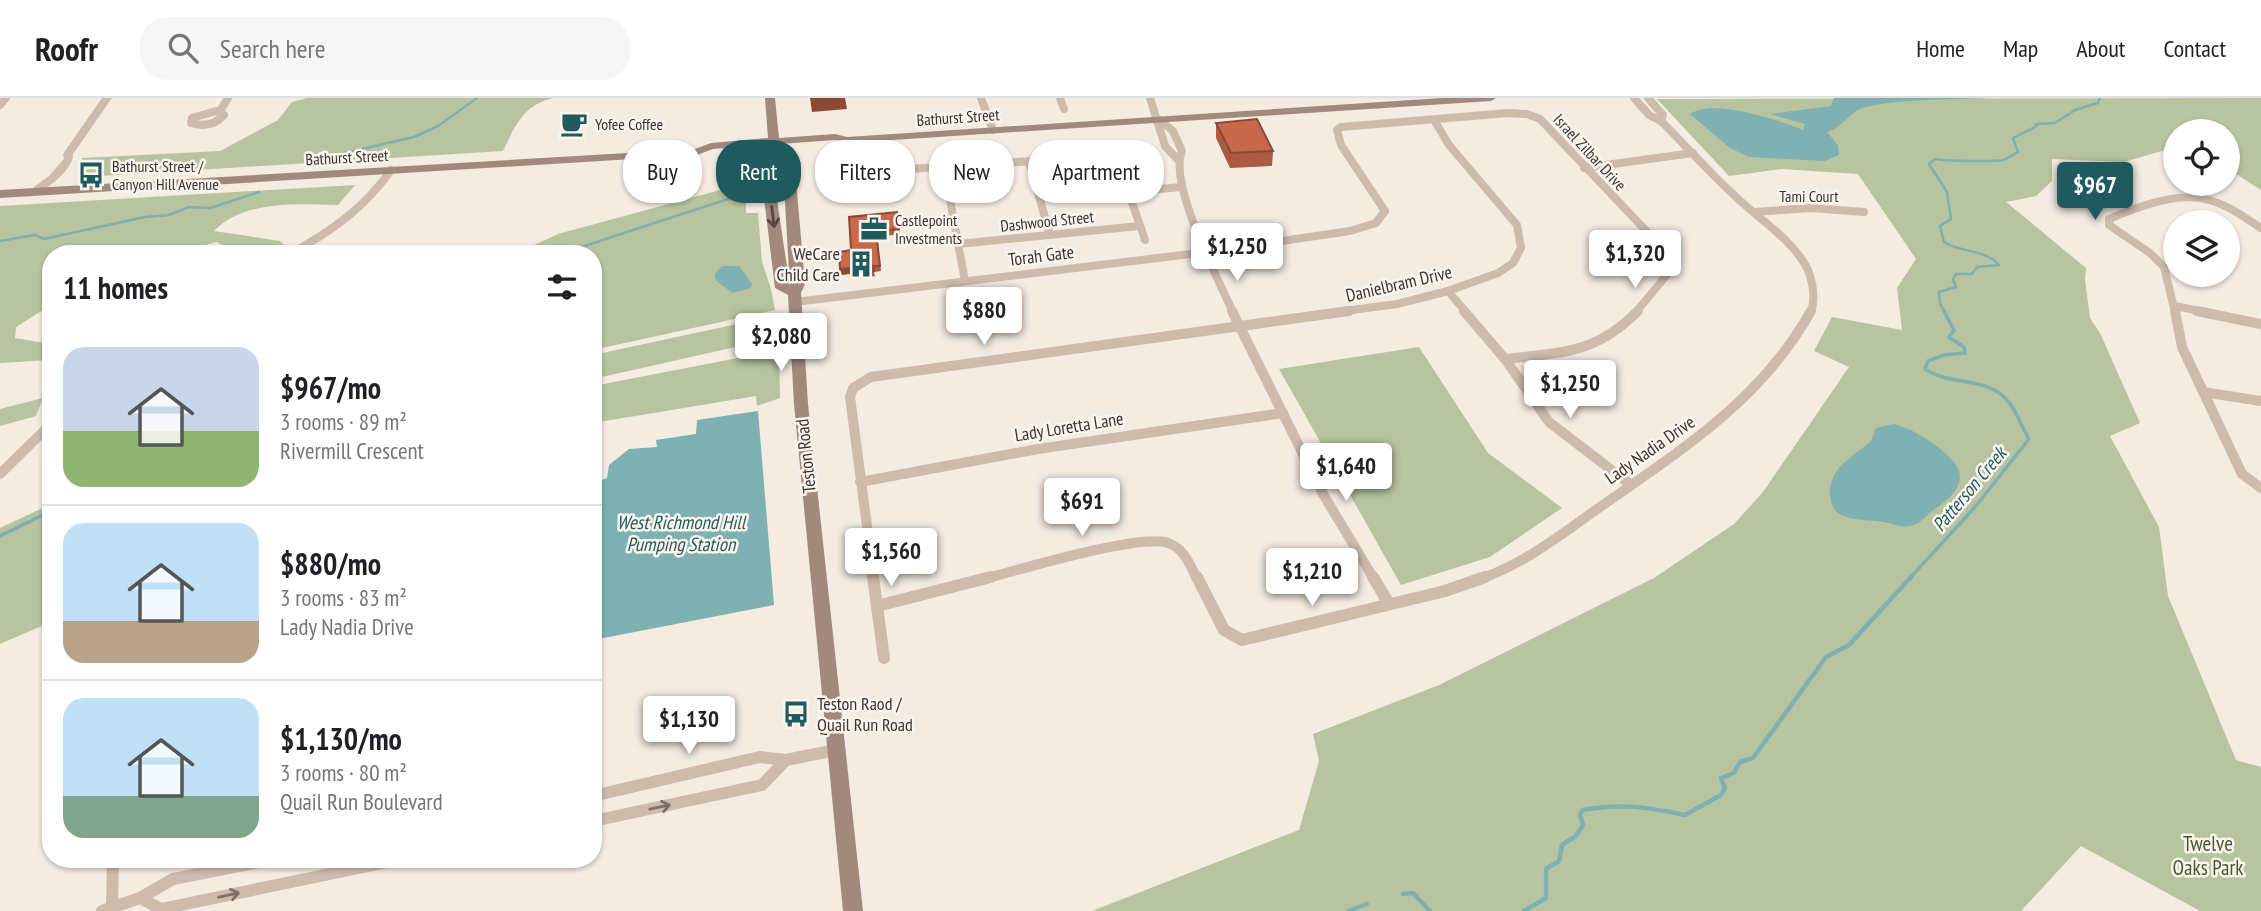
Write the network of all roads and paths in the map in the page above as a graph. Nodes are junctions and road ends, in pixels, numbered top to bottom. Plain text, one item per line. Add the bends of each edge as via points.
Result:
1 (6, 98) edge
2 (107, 98) edge
3 (228, 98) edge
4 (770, 98) edge
5 (981, 98) edge
6 (1060, 98) edge
7 (1150, 98) edge
8 (1491, 98) edge
9 (1634, 98) edge
10 (1648, 98) edge
11 (0, 105) edge
12 (1064, 109) dead end
13 (220, 111) dead end
14 (1160, 120) junction
15 (1434, 120) junction
16 (1661, 121) junction
17 (993, 131) junction
18 (774, 140) edge
19 (801, 146) edge
20 (1693, 153) junction
21 (716, 155) edge
22 (1178, 160) junction
23 (1584, 168) junction
24 (391, 170) junction
25 (1181, 187) junction
26 (1164, 189) edge
27 (34, 192) junction
28 (0, 194) edge
29 (771, 203) edge
30 (792, 203) edge
31 (951, 203) edge
32 (1041, 203) edge
33 (1132, 203) edge
34 (1754, 212) junction
35 (1864, 212) dead end
36 (1139, 226) junction
37 (2261, 228) edge
38 (1050, 235) junction
39 (1145, 240) dead end
40 (958, 244) junction
41 (304, 245) edge
42 (1207, 252) junction
43 (965, 281) junction
44 (1448, 291) junction
45 (794, 298) junction
46 (2175, 306) junction
47 (2261, 324) edge
48 (1239, 326) junction
49 (1506, 359) junction
50 (2203, 392) junction
51 (2261, 401) edge
52 (1283, 413) junction
53 (42, 433) edge
54 (0, 474) edge
55 (860, 482) junction
56 (1631, 485) junction
57 (2261, 488) edge
58 (1388, 604) junction
59 (877, 606) junction
60 (884, 659) dead end
61 (836, 751) junction
62 (786, 761) junction
63 (602, 794) edge
64 (602, 819) edge
65 (112, 868) edge
66 (229, 868) edge
67 (338, 868) edge
68 (139, 898) junction
69 (107, 909) edge
70 (853, 911) edge

1 - 11 street
2 - 27 street via 69,159
3 - 13 street
4 - 18 main road
5 - 17 street
6 - 12 street
7 - 14 street
8 - 14 main road, Bathurst Street
9 - 16 street, Lady Nadia Drive
10 - 16 street, Lady Nadia Drive via 1663,115
14 - 17 main road, Bathurst Street
14 - 22 street via 1167,152
14 - 22 street via 1173,131 1182,151
15 - 23 street, Israel Zilbar Drive via 1508,113 1535,116
15 - 42 street, Israel Zilbar Drive via 1349,124 1337,130 1341,145 1385,211 1376,223
15 - 44 street, Danielbram Drive via 1520,235 1521,248 1513,263
16 - 20 street, Lady Nadia Drive
17 - 19 main road, Bathurst Street
20 - 23 street
20 - 34 street, Lady Nadia Drive
21 - 24 main road, Bathurst Street
22 - 25 street
23 - 49 street, Israel Zilbar Drive via 1652,237 1664,258 1666,276 1601,341
24 - 27 main road, Bathurst Street
24 - 41 street via 351,215
25 - 26 street
25 - 42 street
27 - 28 main road, Bathurst Street
29 -> 45 main road, Teston Road via 782,288
30 - 45 main road, Teston Road via 798,284
31 - 40 street
32 - 38 street
33 - 36 street
34 - 35 street, Tami Court via 1811,208
34 - 56 street, Lady Nadia Drive via 1806,266 1813,307 1794,341 1752,393 1702,436
36 - 38 street, Dashwood Street
36 - 39 street
37 - 46 street via 2212,200 2195,196 2109,219 2109,225 2164,268
38 - 40 street, Dashwood Street
40 - 43 street
42 - 43 street, Torah Gate
42 - 48 street
43 - 45 street, Torah Gate
44 - 48 street, Danielbram Drive via 1369,309
44 - 49 street
45 - 61 main road, Teston Road
46 - 47 street
46 - 50 street via 2182,347
48 - 52 street
48 - 55 street via 872,377 853,388 850,397
49 - 56 street via 1549,422
50 - 51 street
50 - 57 street via 2242,474
52 - 55 street, Lady Loretta Lane via 1038,449
52 - 58 street via 1323,494
53 - 54 street
55 - 59 street
56 - 58 street, Lady Nadia Drive via 1526,559 1445,591
58 - 59 street, Lady Nadia Drive via 1242,640 1224,630 1185,555 1170,543 1155,540
59 - 60 street
61 - 62 street
61 - 70 main road, Teston Road
62 - 63 street via 760,757
64 -> 62 street via 762,785
65 - 69 street
66 - 68 street via 173,879
68 -> 67 street via 161,909
68 - 69 street

